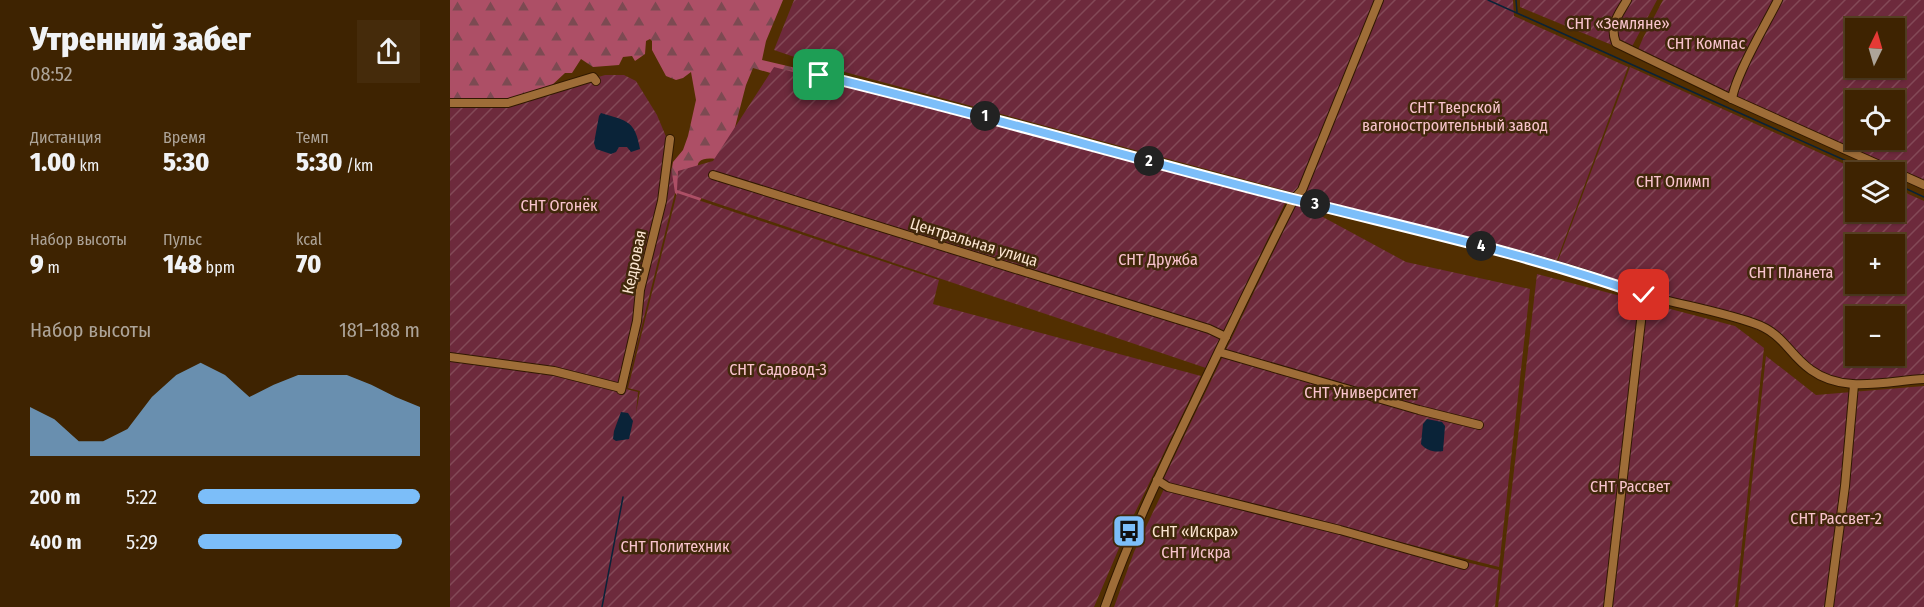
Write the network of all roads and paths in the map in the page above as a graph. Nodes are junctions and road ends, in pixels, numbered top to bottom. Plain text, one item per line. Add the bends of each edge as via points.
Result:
1 (1379, 0) edge
2 (1627, 0) edge
3 (1778, 0) edge
4 (819, 75) dead end
5 (596, 81) dead end
6 (1732, 99) junction
7 (450, 103) edge
8 (670, 139) dead end
9 (713, 176) dead end
10 (1924, 185) edge
11 (1294, 199) junction
12 (1644, 295) junction
13 (1226, 337) junction
14 (1219, 351) junction
15 (450, 357) edge
16 (1924, 379) edge
17 (1854, 385) junction
18 (1479, 425) dead end
19 (1157, 480) junction
20 (1464, 565) dead end
21 (1105, 607) edge
22 (1608, 607) edge
23 (1829, 607) edge

1 - 11 street via 1302,190
2 - 6 street via 1612,32 1616,43
3 - 6 street
4 - 11 street
5 - 7 street via 593,77 508,103
6 - 10 street
8 - 15 street, Кедровая via 662,201 621,389 554,371
9 - 13 street, Центральная улица
11 - 12 street via 1592,276
11 - 13 street
12 - 17 street via 1754,323 1775,333 1810,370
12 - 22 street
13 - 14 street
14 - 18 street
14 - 19 street
16 - 17 street
17 - 23 street
19 - 20 street via 1168,487
19 - 21 street

